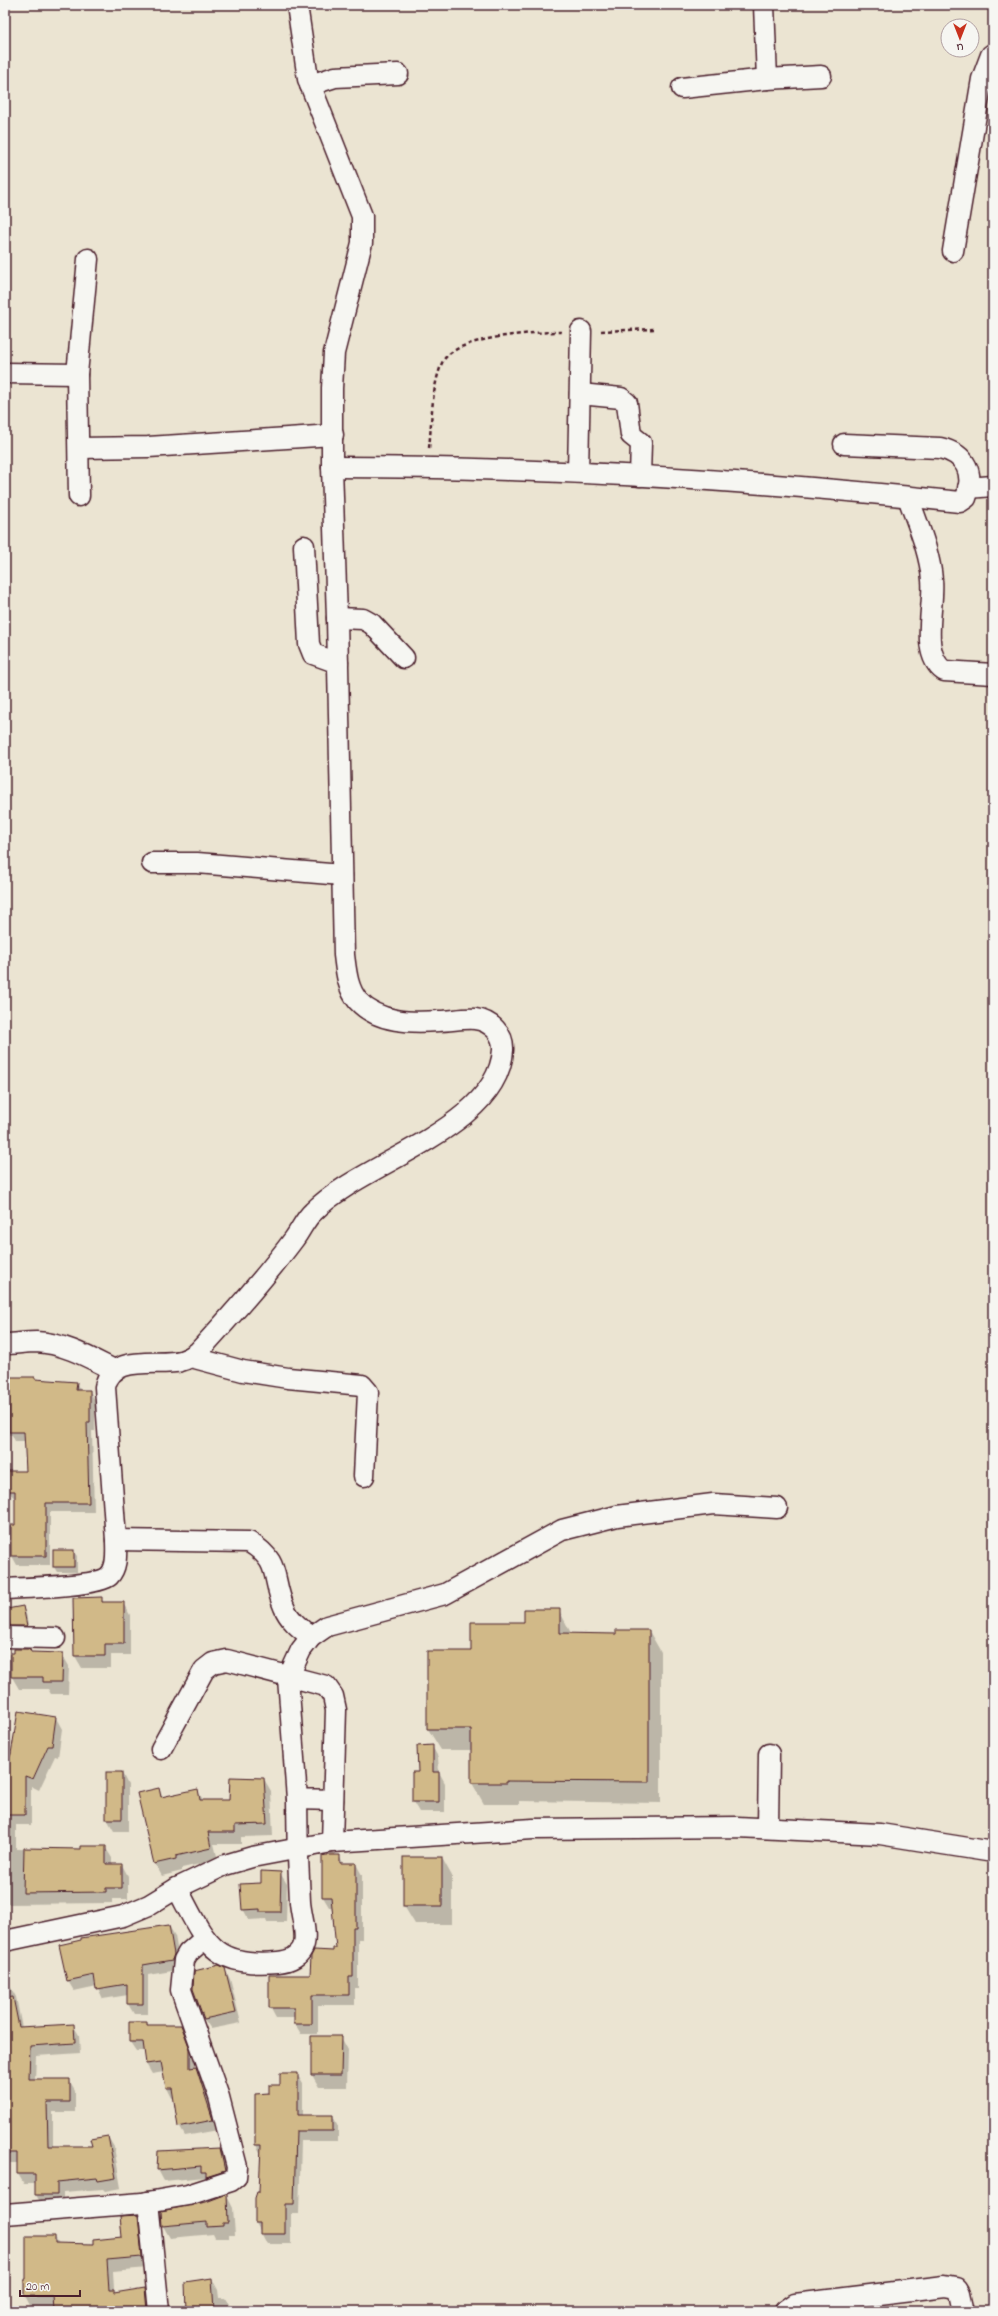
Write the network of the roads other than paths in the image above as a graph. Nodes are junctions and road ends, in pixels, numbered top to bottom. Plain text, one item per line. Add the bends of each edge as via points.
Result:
1 (297, 5) edge
2 (764, 5) edge
3 (993, 54) edge
4 (398, 74) dead end
5 (821, 76) dead end
6 (766, 79) junction
7 (310, 85) junction
8 (682, 88) dead end
9 (953, 251) dead end
10 (88, 259) dead end
11 (581, 331) road end
12 (5, 373) edge
13 (77, 374) junction
14 (580, 394) junction
15 (332, 435) junction
16 (844, 444) dead end
17 (79, 448) junction
18 (332, 467) junction
19 (578, 472) junction
20 (640, 476) junction
21 (993, 486) edge
22 (968, 488) junction
23 (79, 496) dead end
24 (908, 497) junction
25 (304, 546) dead end
26 (337, 618) junction
27 (404, 658) dead end
28 (338, 664) junction
29 (993, 674) edge
30 (152, 863) dead end
31 (342, 876) junction
32 (5, 1344) edge
33 (191, 1357) junction
34 (114, 1370) junction
35 (364, 1476) dead end
36 (777, 1508) dead end
37 (116, 1540) junction
38 (5, 1589) edge
39 (5, 1637) edge
40 (311, 1637) junction
41 (55, 1638) dead end
42 (288, 1678) junction
43 (161, 1749) dead end
44 (770, 1754) dead end
45 (297, 1799) junction
46 (332, 1800) junction
47 (768, 1828) junction
48 (332, 1842) junction
49 (298, 1849) junction
50 (993, 1852) edge
51 (176, 1888) junction
52 (204, 1939) junction
53 (5, 1941) edge
54 (148, 2202) junction
55 (5, 2214) edge
56 (873, 2303) edge
57 (159, 2311) edge
58 (785, 2311) edge
59 (964, 2311) edge

1 - 7 street via 304,62
2 - 6 street
3 - 9 street via 982,79
4 - 7 street via 335,77
5 - 6 street
6 - 8 street
7 - 15 street via 362,216 362,243 334,352
10 - 13 street
11 - 14 street
12 - 13 street
13 - 17 street
14 - 19 street
14 - 20 street via 621,398 627,403 631,435 641,443
15 - 17 street via 148,447
15 - 18 street
16 - 22 street via 940,448 952,451 966,464
17 - 23 street
18 - 19 street
18 - 26 street
19 - 20 street
20 - 24 street
21 - 22 street
22 - 24 street via 966,498 960,502
24 - 29 street via 931,572 930,631 935,659 944,671
25 - 28 street via 311,651
26 - 27 street via 363,620 372,624
26 - 28 street
28 - 31 street
30 - 31 street via 197,863
31 - 33 street via 344,954 350,988 358,1000 378,1015 391,1019 476,1019 492,1025 500,1035 503,1047 502,1061 484,1096 454,1122 336,1192 312,1212 295,1238 207,1342
32 - 34 street via 53,1344
33 - 34 street via 172,1362 123,1366
33 - 35 street via 243,1371 362,1385 368,1392
34 - 37 street via 105,1386
36 - 40 street via 713,1504 617,1516 562,1530 445,1594 327,1626
37 - 38 street via 116,1561 109,1576 102,1580
37 - 40 street via 249,1542 262,1550 274,1567 284,1608 294,1623
39 - 41 street
40 - 42 street via 301,1650
42 - 43 street via 227,1660 213,1663 204,1670
42 - 45 street
42 - 46 street via 326,1686 333,1696 336,1710
44 - 47 street
45 - 46 street
45 - 49 street
46 - 48 street
47 - 48 street via 533,1829
47 - 50 street via 880,1834
48 - 49 street
49 - 51 street via 252,1857 225,1865
49 - 52 street via 304,1943 297,1956 280,1962 242,1962 229,1959
51 - 52 street
51 - 53 street via 150,1906 123,1916
52 - 54 street via 184,1960 181,1990 219,2097 237,2172 231,2181 188,2195
54 - 55 street
54 - 57 street
56 - 58 street via 795,2304
56 - 59 street via 952,2286 960,2293

